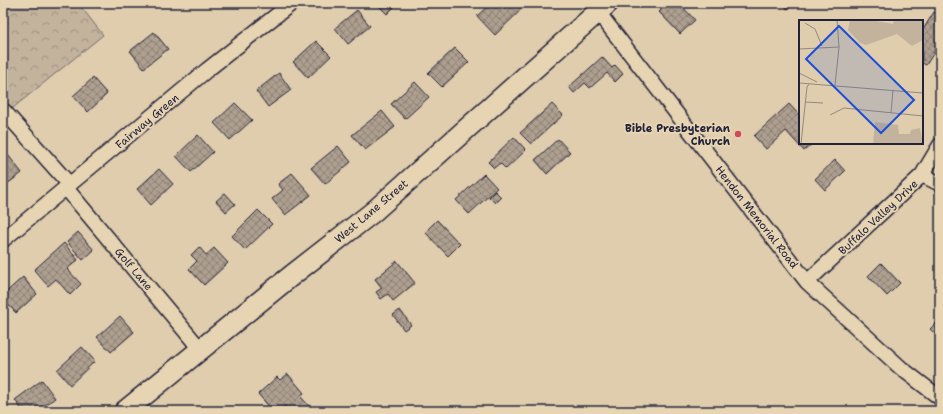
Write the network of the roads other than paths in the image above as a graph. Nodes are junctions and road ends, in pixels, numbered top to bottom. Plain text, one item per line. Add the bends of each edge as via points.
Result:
1 (292, 3) edge
2 (603, 7) edge
3 (4, 111) dead end
4 (940, 145) edge
5 (922, 175) junction
6 (940, 184) edge
7 (68, 187) junction
8 (3, 240) edge
9 (807, 282) junction
10 (201, 350) junction
11 (940, 398) edge
12 (125, 411) edge

1 - 7 street, Fairway Green via 207,70
2 - 9 street, Hendon Memorial Road
2 - 10 street, West Lane Street via 373,212 290,276
3 - 7 street, Golf Lane
4 - 5 street, Buffalo Valley Drive
5 - 6 street
5 - 9 street, Buffalo Valley Drive
7 - 8 street, Fairway Green
7 - 10 street, Golf Lane
9 - 11 street, Hendon Memorial Road via 901,368
10 - 12 street, West Lane Street

